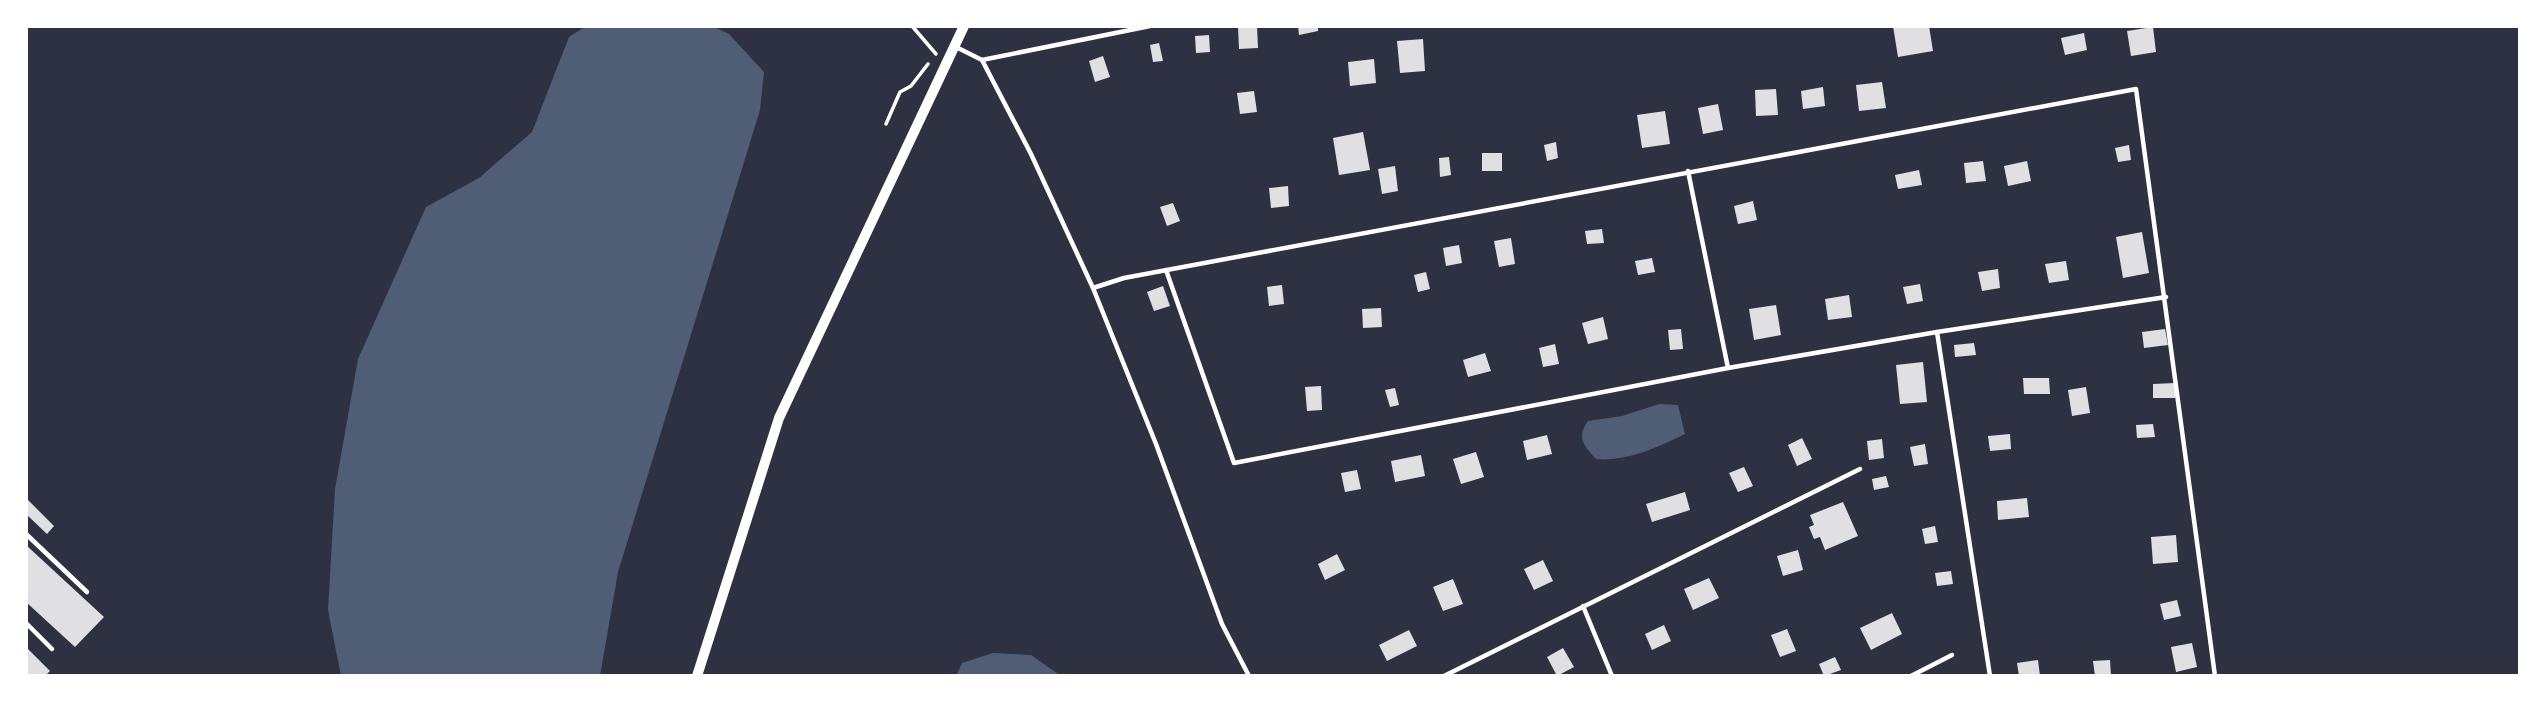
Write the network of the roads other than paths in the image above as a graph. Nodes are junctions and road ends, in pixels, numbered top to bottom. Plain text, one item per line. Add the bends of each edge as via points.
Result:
1 (964, 26) edge
2 (1150, 26) edge
3 (955, 47) junction
4 (982, 60) junction
5 (1688, 172) junction
6 (1166, 270) junction
7 (1093, 288) junction
8 (2166, 297) junction
9 (1937, 332) junction
10 (1728, 368) junction
11 (1860, 469) dead end
12 (26, 534) edge
13 (87, 592) dead end
14 (1583, 606) junction
15 (26, 623) edge
16 (52, 649) dead end
17 (1952, 656) dead end
18 (697, 676) edge
19 (1249, 676) edge
20 (1444, 676) edge
21 (1612, 676) edge
22 (1911, 676) edge
23 (1990, 676) edge
24 (2215, 676) edge

1 - 3 street
2 - 4 lane
3 - 4 lane
3 - 18 street via 779,418
4 - 7 lane
5 - 6 lane
5 - 8 lane via 2136,89
5 - 10 lane
6 - 7 lane
6 - 10 lane via 1234,463
7 - 19 lane via 1222,624
8 - 9 lane
8 - 24 lane
9 - 10 lane
9 - 23 lane
11 - 14 lane
12 - 13 lane
14 - 20 lane
14 - 21 lane
15 - 16 lane
17 - 22 lane

